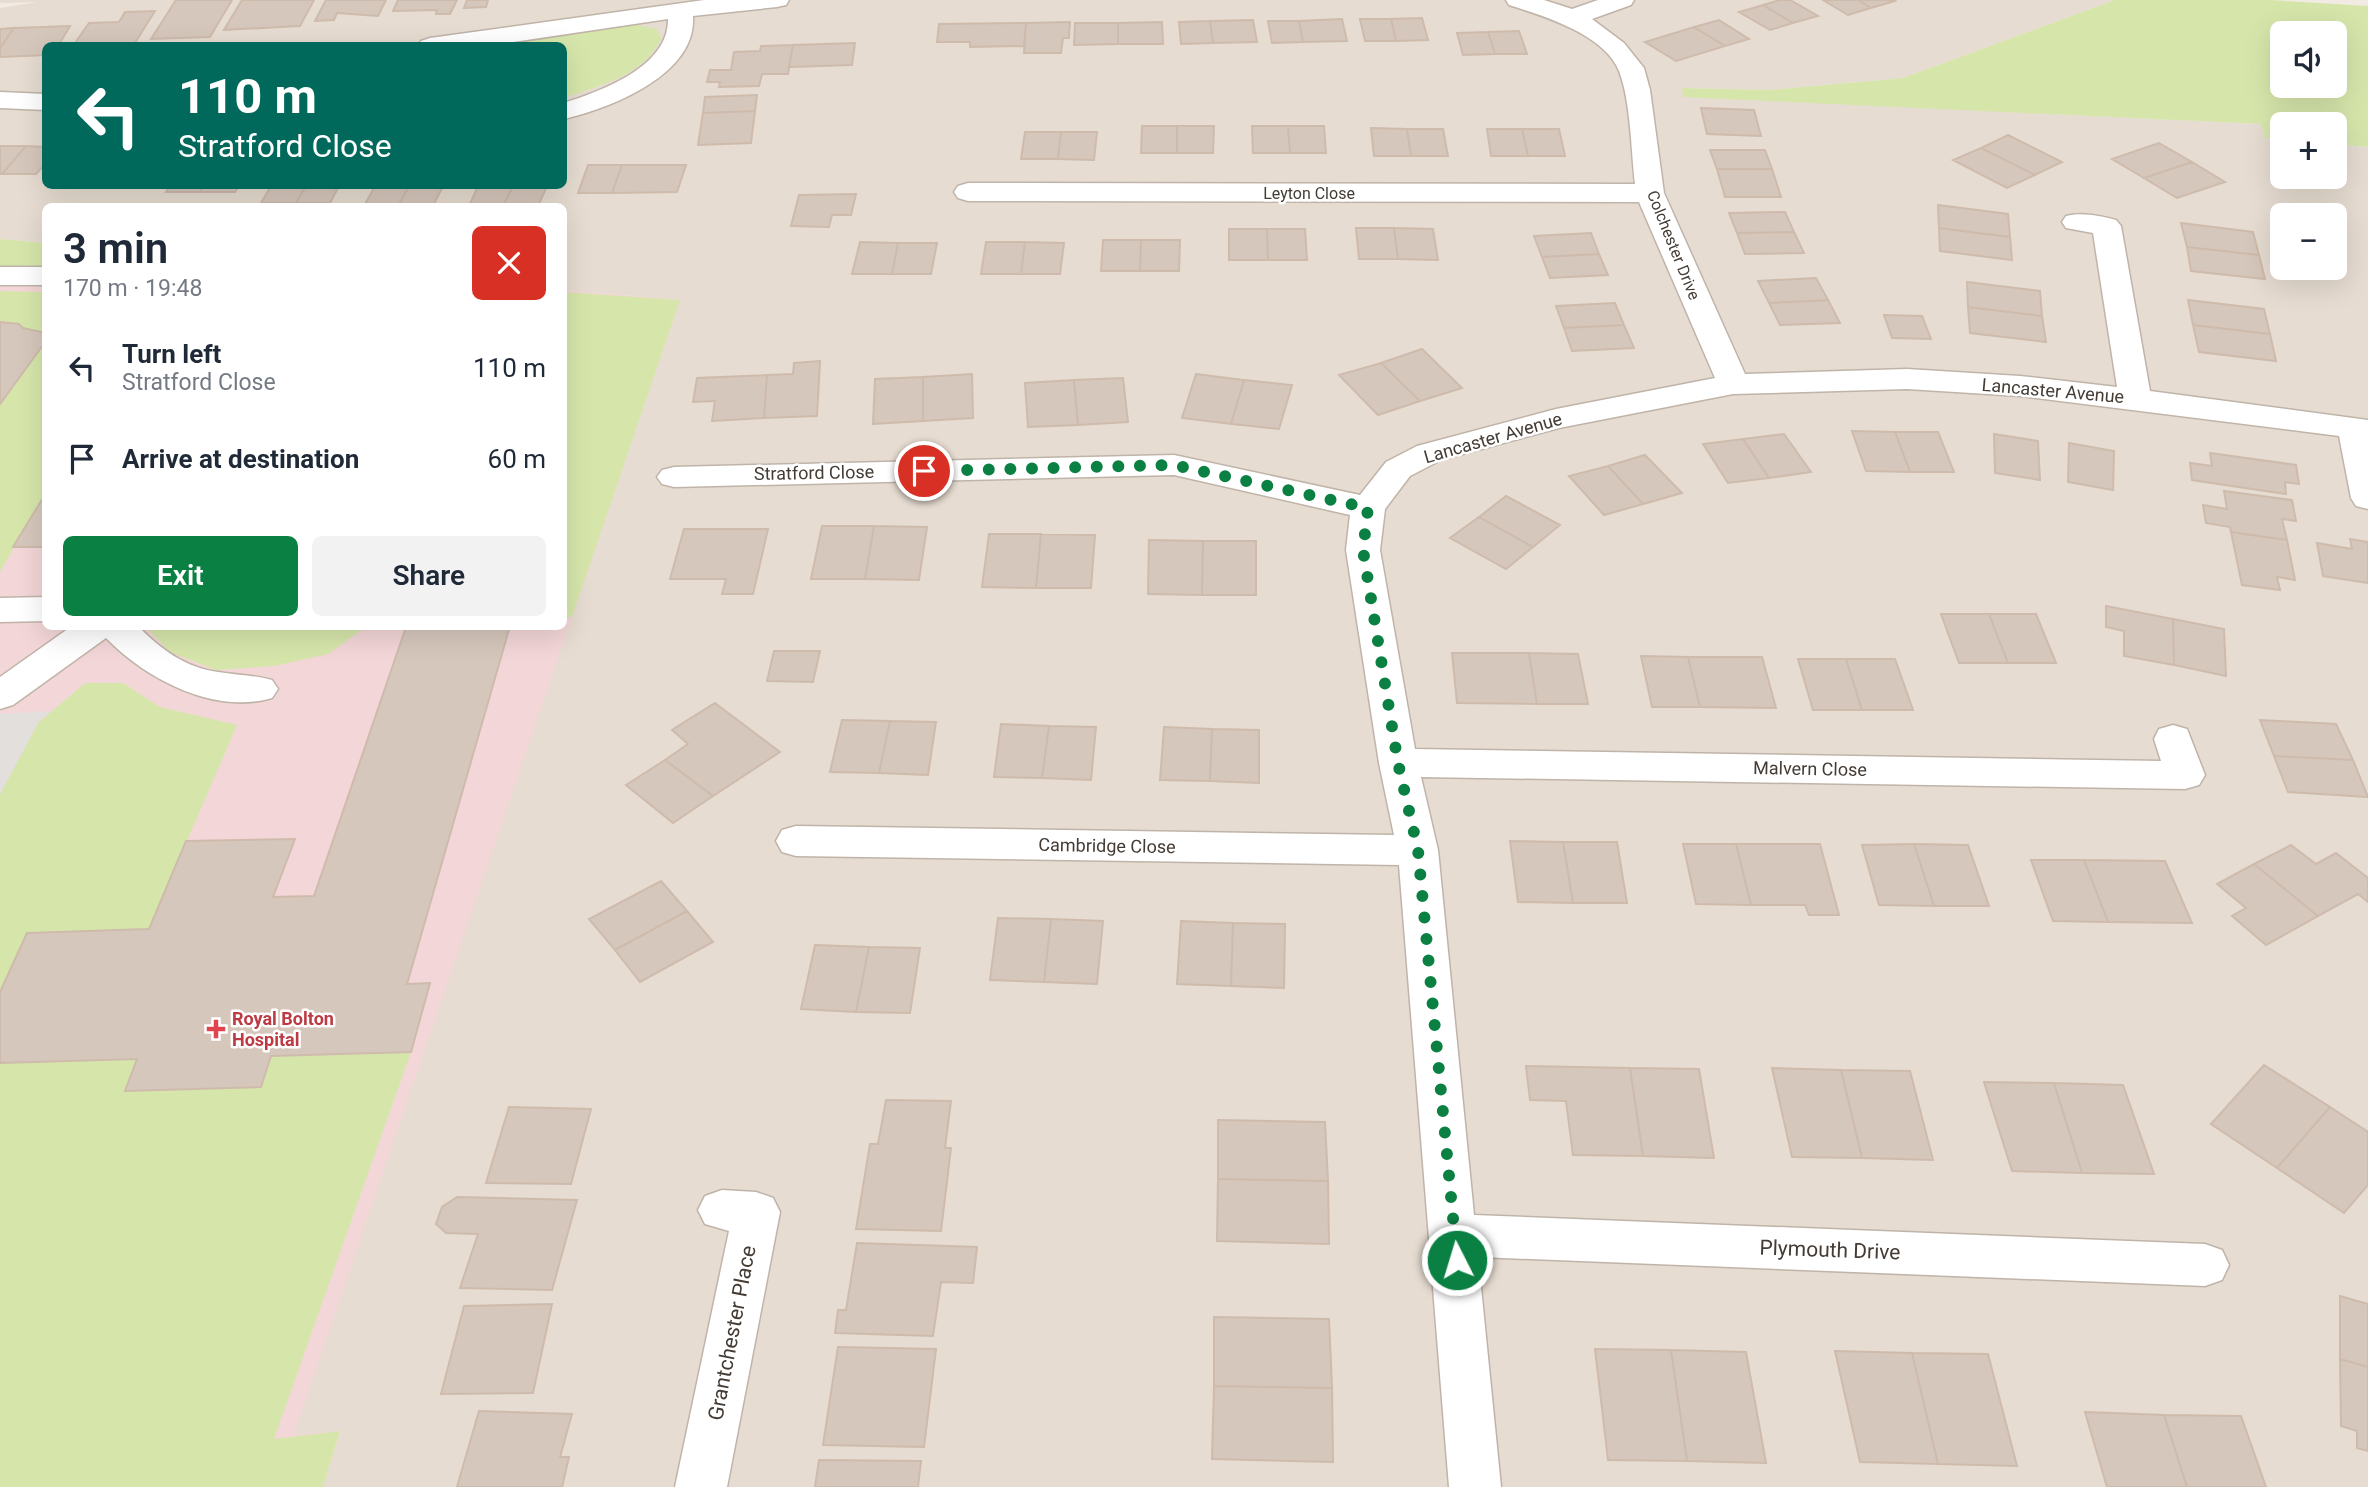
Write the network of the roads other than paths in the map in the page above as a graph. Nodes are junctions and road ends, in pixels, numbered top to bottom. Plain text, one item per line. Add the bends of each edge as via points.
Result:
1 (777, 0) edge
2 (1518, 0) edge
3 (1622, 0) edge
4 (680, 10) junction
5 (1573, 17) junction
6 (458, 42) edge
7 (0, 100) edge
8 (42, 102) edge
9 (567, 110) edge
10 (968, 192) dead end
11 (1650, 193) junction
12 (2076, 222) dead end
13 (0, 276) edge
14 (42, 276) edge
15 (1733, 384) junction
16 (2135, 399) junction
17 (2361, 429) edge
18 (674, 477) dead end
19 (2368, 498) edge
20 (1368, 508) junction
21 (42, 609) edge
22 (0, 610) edge
23 (92, 630) edge
24 (120, 630) edge
25 (259, 689) dead end
26 (0, 696) edge
27 (2173, 739) dead end
28 (1398, 763) junction
29 (796, 841) dead end
30 (1418, 850) junction
31 (722, 1210) dead end
32 (1455, 1235) junction
33 (2205, 1265) dead end
34 (701, 1487) edge
35 (1475, 1487) edge

1 - 4 street
2 - 5 street, Colchester Drive
3 - 5 street
4 - 6 street
4 - 9 street via 680,34 661,63 626,86
5 - 11 street, Colchester Drive via 1615,48 1631,68
7 - 8 street
10 - 11 street, Leyton Close
11 - 15 street, Colchester Drive
12 - 16 street via 2106,226
13 - 14 street
15 - 16 street, Lancaster Avenue via 1907,379
15 - 20 street, Lancaster Avenue via 1556,418 1429,453 1398,469
16 - 17 street, Lancaster Avenue
17 - 19 street
18 - 20 street, Stratford Close via 1174,465
20 - 28 street via 1363,550
21 - 22 street
23 - 26 street
24 - 25 street via 142,654 173,674 211,686
27 - 28 street, Malvern Close via 2185,775
28 - 30 street
29 - 30 street, Cambridge Close
30 - 32 street
31 - 34 street, Grantchester Place via 756,1213
32 - 33 street, Plymouth Drive
32 - 35 street

